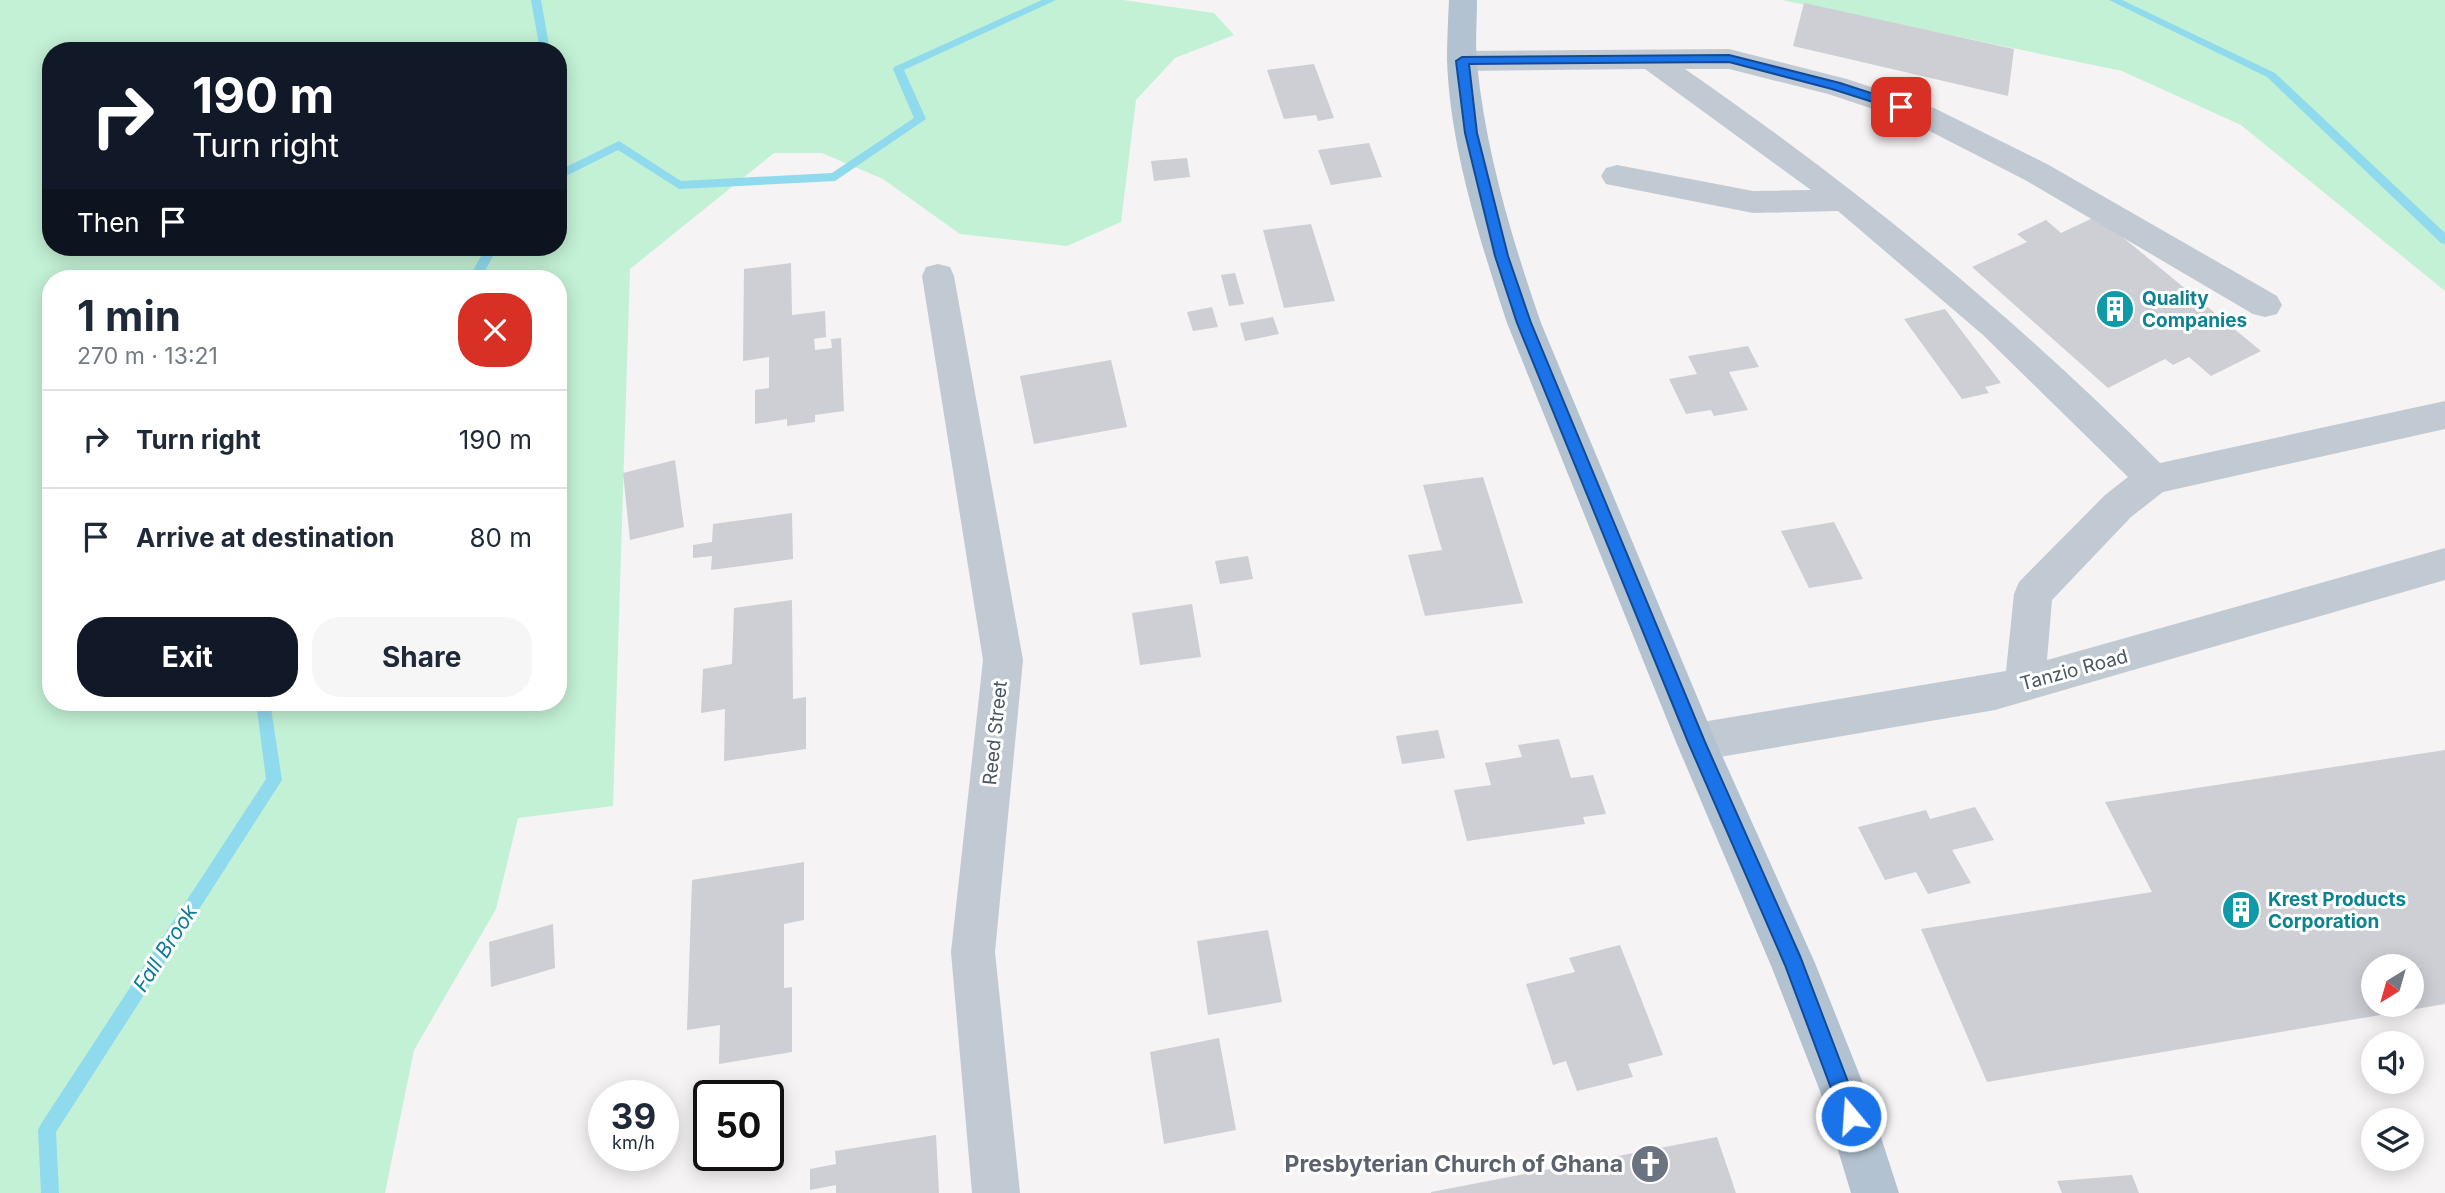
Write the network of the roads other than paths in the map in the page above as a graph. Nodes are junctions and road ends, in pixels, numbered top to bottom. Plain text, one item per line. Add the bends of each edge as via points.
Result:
1 (1463, 0) edge
2 (1652, 60) junction
3 (1462, 61) junction
4 (1617, 176) dead end
5 (1844, 200) junction
6 (938, 276) dead end
7 (2265, 305) dead end
8 (2445, 415) edge
9 (2153, 480) junction
10 (2445, 564) edge
11 (2025, 683) junction
12 (1696, 742) junction
13 (996, 1193) edge
14 (1875, 1193) edge

1 - 3 main road
2 - 3 street
2 - 5 street
2 - 7 street via 1729,58 1923,114 2036,173
3 - 12 main road via 1471,133 1524,323
4 - 5 street via 1753,202
5 - 9 street via 2085,408
6 - 13 street, Reed Street via 1003,660 973,952
8 - 9 street
9 - 11 street via 2118,506 2033,594
10 - 11 street, Tanzio Road
11 - 12 street, Tanzio Road
12 - 14 main road via 1798,976 1843,1091

